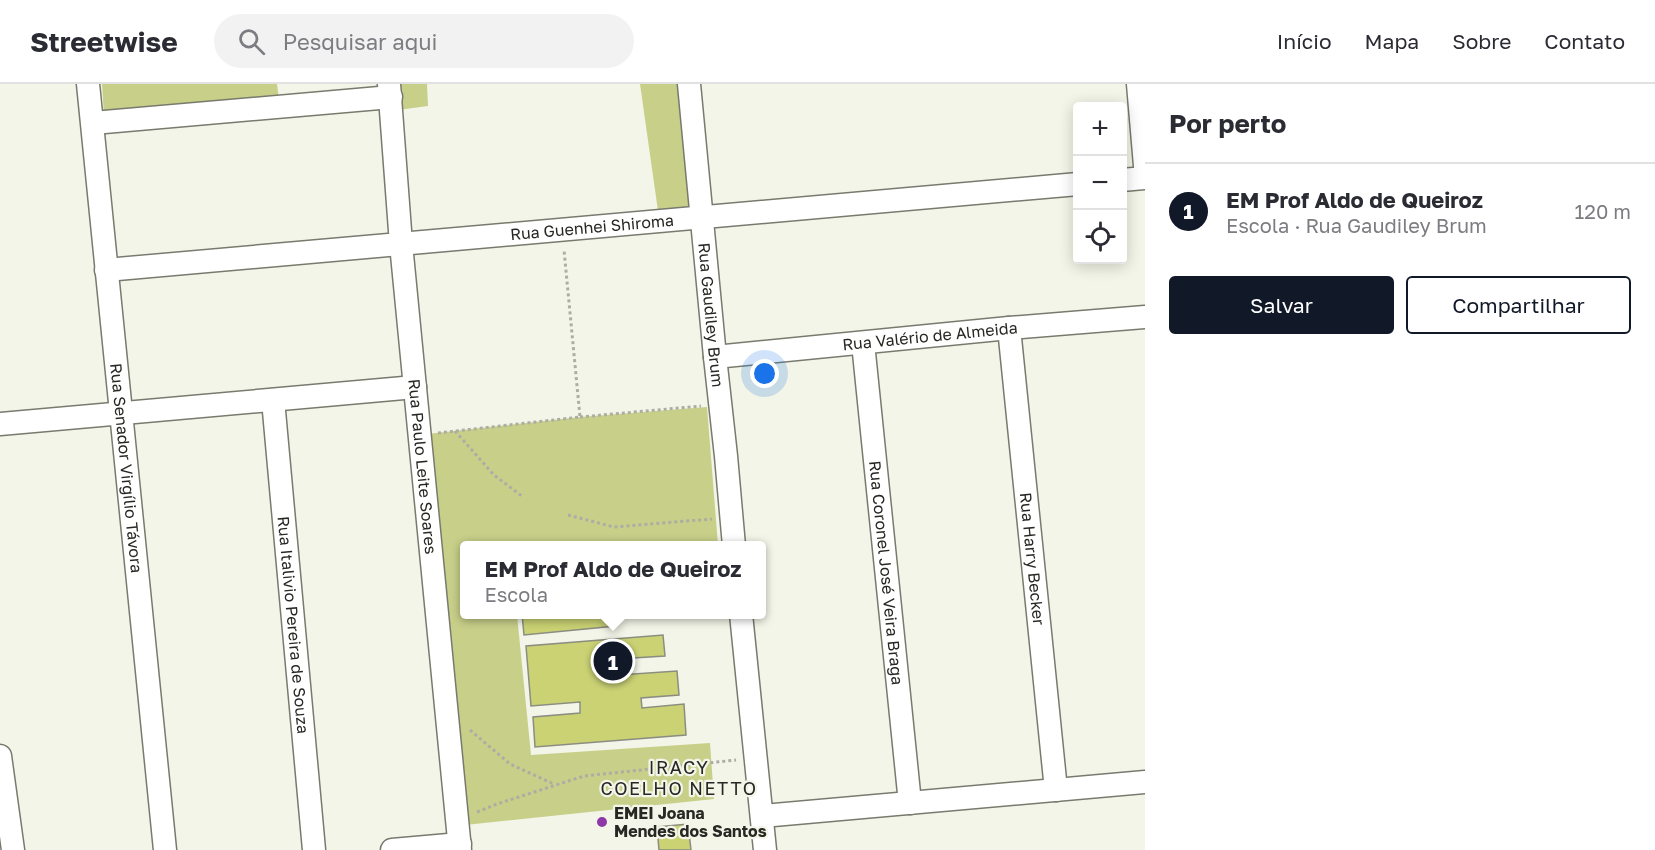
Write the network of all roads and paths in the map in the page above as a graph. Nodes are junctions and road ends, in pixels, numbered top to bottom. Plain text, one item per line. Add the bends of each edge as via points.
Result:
1 (88, 84) edge
2 (690, 84) edge
3 (1137, 84) edge
4 (390, 90) edge
5 (93, 123) junction
6 (1145, 166) edge
7 (1145, 178) edge
8 (1127, 180) edge
9 (1073, 184) edge
10 (703, 218) junction
11 (562, 230) junction
12 (401, 244) junction
13 (106, 270) junction
14 (1145, 316) edge
15 (1009, 328) junction
16 (863, 343) junction
17 (715, 357) junction
18 (415, 387) junction
19 (273, 400) junction
20 (720, 404) junction
21 (121, 414) junction
22 (580, 417) junction
23 (0, 424) edge
24 (455, 431) junction
25 (420, 434) junction
26 (523, 497) dead end
27 (568, 515) dead end
28 (732, 517) junction
29 (734, 541) edge
30 (741, 619) edge
31 (447, 710) junction
32 (0, 756) edge
33 (756, 758) junction
34 (1145, 782) edge
35 (556, 785) junction
36 (1056, 790) junction
37 (910, 803) junction
38 (762, 816) junction
39 (457, 820) junction
40 (460, 847) edge
41 (13, 850) edge
42 (165, 850) edge
43 (314, 850) edge
44 (392, 850) edge
45 (765, 850) edge

1 - 5 street, Rua Senador Virgílio Távora
2 - 10 street, Rua Gaudiley Brum
3 - 6 street
4 - 5 street
4 - 12 street, Rua Paulo Leite Soares
5 - 13 street, Rua Senador Virgílio Távora
7 - 8 street
9 - 10 street, Rua Guenhei Shiroma
10 - 11 street, Rua Guenhei Shiroma
10 - 17 street, Rua Gaudiley Brum
11 - 12 street, Rua Guenhei Shiroma
11 - 22 path
12 - 13 street, Rua Guenhei Shiroma
12 - 18 street, Rua Paulo Leite Soares
13 - 21 street, Rua Senador Virgílio Távora
14 - 15 street, Rua Valério de Almeida
15 - 16 street, Rua Valério de Almeida
15 - 36 street, Rua Harry Becker
16 - 17 street, Rua Valério de Almeida
16 - 37 street, Rua Coronel José Veira Braga
17 - 20 street, Rua Gaudiley Brum
18 - 19 street
18 - 25 street, Rua Paulo Leite Soares
19 - 21 street
19 - 43 street, Rua Italivio Pereira de Souza
20 - 22 path
20 - 28 street, Rua Gaudiley Brum
21 - 23 street
21 - 42 street, Rua Senador Virgílio Távora
22 - 24 path
24 - 25 path
24 - 26 path via 494,475
25 - 31 street, Rua Paulo Leite Soares
27 - 28 path via 614,528
28 - 29 street, Rua Gaudiley Brum
30 - 33 street
31 - 35 path via 510,764
31 - 39 street, Rua Paulo Leite Soares
32 - 41 street
33 - 35 path via 584,776
33 - 38 street
34 - 36 street
35 - 39 path
36 - 37 street
37 - 38 street
38 - 45 street
39 - 40 street, Rua Paulo Leite Soares
40 - 44 street

